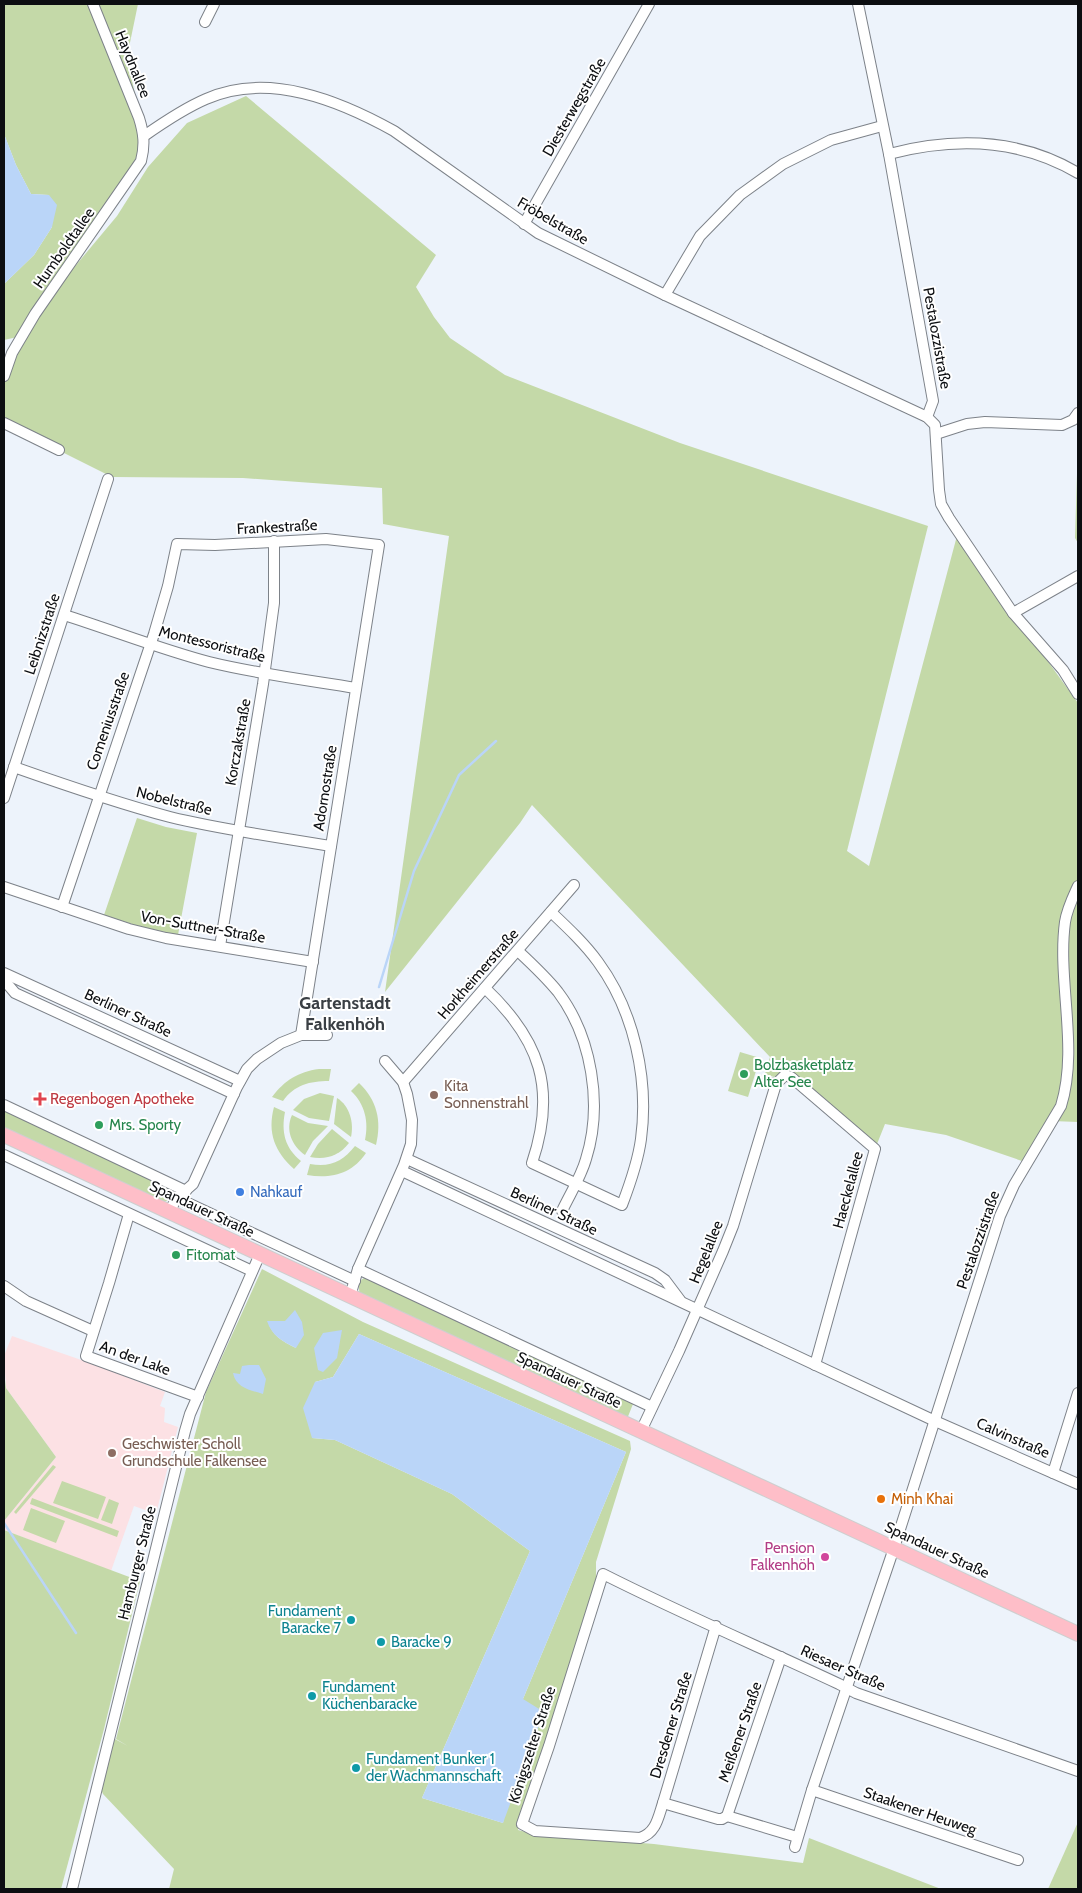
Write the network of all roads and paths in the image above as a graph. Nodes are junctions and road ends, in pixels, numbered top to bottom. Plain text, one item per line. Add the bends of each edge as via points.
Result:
1 (93, 4) edge
2 (214, 4) edge
3 (649, 4) edge
4 (858, 4) edge
5 (205, 22) dead end
6 (882, 126) junction
7 (144, 136) junction
8 (888, 154) junction
9 (1078, 173) edge
10 (524, 224) junction
11 (665, 295) junction
12 (4, 376) edge
13 (1078, 412) edge
14 (927, 417) junction
15 (4, 423) edge
16 (936, 434) junction
17 (58, 450) dead end
18 (108, 479) dead end
19 (274, 541) junction
20 (177, 544) joint
21 (379, 545) joint
22 (1078, 576) edge
23 (1013, 613) junction
24 (64, 616) junction
25 (150, 644) junction
26 (264, 674) junction
27 (356, 688) junction
28 (1078, 694) edge
29 (14, 766) junction
30 (98, 796) junction
31 (4, 798) edge
32 (238, 830) junction
33 (331, 846) junction
34 (574, 885) dead end
35 (1078, 886) edge
36 (4, 887) edge
37 (62, 907) junction
38 (552, 912) junction
39 (220, 946) junction
40 (518, 951) junction
41 (312, 962) junction
42 (4, 973) edge
43 (4, 980) edge
44 (485, 988) junction
45 (327, 1034) dead end
46 (301, 1035) junction
47 (385, 1061) dead end
48 (240, 1081) junction
49 (403, 1082) junction
50 (771, 1083) joint
51 (234, 1094) junction
52 (4, 1105) edge
53 (4, 1135) edge
54 (4, 1155) edge
55 (47, 1155) junction
56 (407, 1159) junction
57 (402, 1171) junction
58 (39, 1172) junction
59 (575, 1183) junction
60 (186, 1191) junction
61 (177, 1198) junction
62 (562, 1211) dead end
63 (169, 1212) junction
64 (129, 1214) junction
65 (260, 1254) junction
66 (358, 1269) junction
67 (252, 1271) junction
68 (355, 1281) junction
69 (4, 1286) edge
70 (350, 1296) junction
71 (680, 1301) junction
72 (698, 1309) junction
73 (93, 1331) junction
74 (815, 1364) junction
75 (1078, 1393) edge
76 (198, 1397) junction
77 (652, 1407) junction
78 (935, 1420) junction
79 (641, 1432) junction
80 (1053, 1473) junction
81 (1078, 1484) edge
82 (894, 1548) junction
83 (603, 1574) joint
84 (716, 1626) junction
85 (1078, 1634) edge
86 (781, 1657) junction
87 (847, 1688) junction
88 (1078, 1771) edge
89 (812, 1790) junction
90 (663, 1803) junction
91 (727, 1816) junction
92 (653, 1831) joint
93 (797, 1837) junction
94 (795, 1848) dead end
95 (1018, 1860) dead end
96 (72, 1889) edge

1 - 7 street, Haydnallee
2 - 5 street
3 - 10 street, Diesterwegstraße
4 - 6 street, Pestalozzistraße
6 - 8 street, Pestalozzistraße
6 - 11 street via 820,145 783,164 740,195 700,236
7 - 10 street, Fröbelstraße via 207,98 236,90 271,89 310,94 374,120 394,132
7 - 12 street, Humboldtallee via 141,161 35,314 12,353
8 - 9 street via 942,143 988,144 1046,157
8 - 14 street, Pestalozzistraße via 933,401
10 - 11 street, Fröbelstraße
11 - 14 street, Fröbelstraße
13 - 16 street via 1073,420 1062,425 985,422
14 - 16 street via 935,425
15 - 17 street
16 - 23 street via 942,504
18 - 24 street, Leibnizstraße
19 - 20 street, Frankestraße
19 - 21 street, Frankestraße via 326,539
19 - 26 street, Korczakstraße via 276,587
20 - 25 street, Comeniusstraße
21 - 27 street, Adornostraße
22 - 23 street
23 - 28 street via 1063,670
24 - 25 street, Montessoristraße
24 - 29 street, Leibnizstraße
25 - 26 street, Montessoristraße
25 - 30 street, Comeniusstraße
26 - 27 street, Montessoristraße
26 - 32 street, Korczakstraße
27 - 33 street, Adornostraße
29 - 30 street, Nobelstraße
29 - 31 street, Leibnizstraße
30 - 32 street, Nobelstraße via 170,817
30 - 37 street, Comeniusstraße
32 - 33 street, Nobelstraße
32 - 39 street, Korczakstraße
33 - 41 street, Adornostraße
34 - 38 street, Horkheimerstraße
35 - 78 street, Pestalozzistraße via 1069,906 1064,941 1065,1092 1000,1216
36 - 37 street, Von-Suttner-Straße
37 - 39 street, Von-Suttner-Straße via 136,931
38 - 40 street, Horkheimerstraße
38 - 59 street via 598,962 608,978 627,1017 642,1078 641,1140 622,1205
39 - 41 street, Von-Suttner-Straße
40 - 44 street, Horkheimerstraße
40 - 59 street via 558,992 570,1010 586,1049 593,1088 593,1119 586,1159
41 - 46 street, Adornostraße
42 - 48 street, Berliner Straße
43 - 51 street, Berliner Straße via 15,993
44 - 49 street, Horkheimerstraße
44 - 59 street via 518,1023 540,1072 543,1119 532,1162
45 - 46 street
46 - 48 street via 269,1050
47 - 49 street
48 - 51 street
49 - 56 street via 412,1120
50 - 72 street, Hegelallee via 733,1226
50 - 74 street, Haeckelallee via 785,1075 791,1076 875,1149
51 - 60 street via 193,1184
52 - 60 street, Spandauer Straße
53 - 55 main road, Spandauer Straße
54 - 58 street
55 - 58 street
55 - 63 main road, Spandauer Straße
56 - 57 street
56 - 71 street, Berliner Straße via 655,1273 665,1280
57 - 66 street
57 - 71 street, Berliner Straße
58 - 64 street
59 - 62 street
60 - 61 street
61 - 63 street
61 - 68 street, Spandauer Straße
63 - 65 main road, Spandauer Straße
64 - 67 street
64 - 73 street, An der Lake
65 - 67 street, Hamburger Straße
65 - 70 main road, Spandauer Straße
66 - 68 street
66 - 77 street, Spandauer Straße
67 - 76 street, Hamburger Straße
68 - 70 street
69 - 73 street, An der Lake via 26,1300
70 - 79 main road, Spandauer Straße
71 - 72 street, Berliner Straße
72 - 74 street, Berliner Straße
72 - 77 street, Hegelallee
73 - 76 street, An der Lake via 86,1356
74 - 78 street, Berliner Straße
75 - 80 street
76 - 96 street, Hamburger Straße via 175,1467
77 - 79 street, Hegelallee
78 - 80 street, Calvinstraße
78 - 82 street, Pestalozzistraße
79 - 82 main road, Spandauer Straße
80 - 81 street, Calvinstraße
82 - 85 main road, Spandauer Straße
82 - 87 street
83 - 84 street, Riesaer Straße
83 - 92 street, Königszelter Straße via 522,1824 534,1831 640,1838
84 - 86 street, Riesaer Straße
84 - 90 street, Dresdener Straße
86 - 87 street, Riesaer Straße
86 - 91 street, Meißener Straße
87 - 88 street, Riesaer Straße
87 - 89 street
89 - 93 street
89 - 95 street, Staakener Heuweg
90 - 91 street via 718,1819
90 - 92 street, Dresdener Straße
91 - 93 street
93 - 94 street

